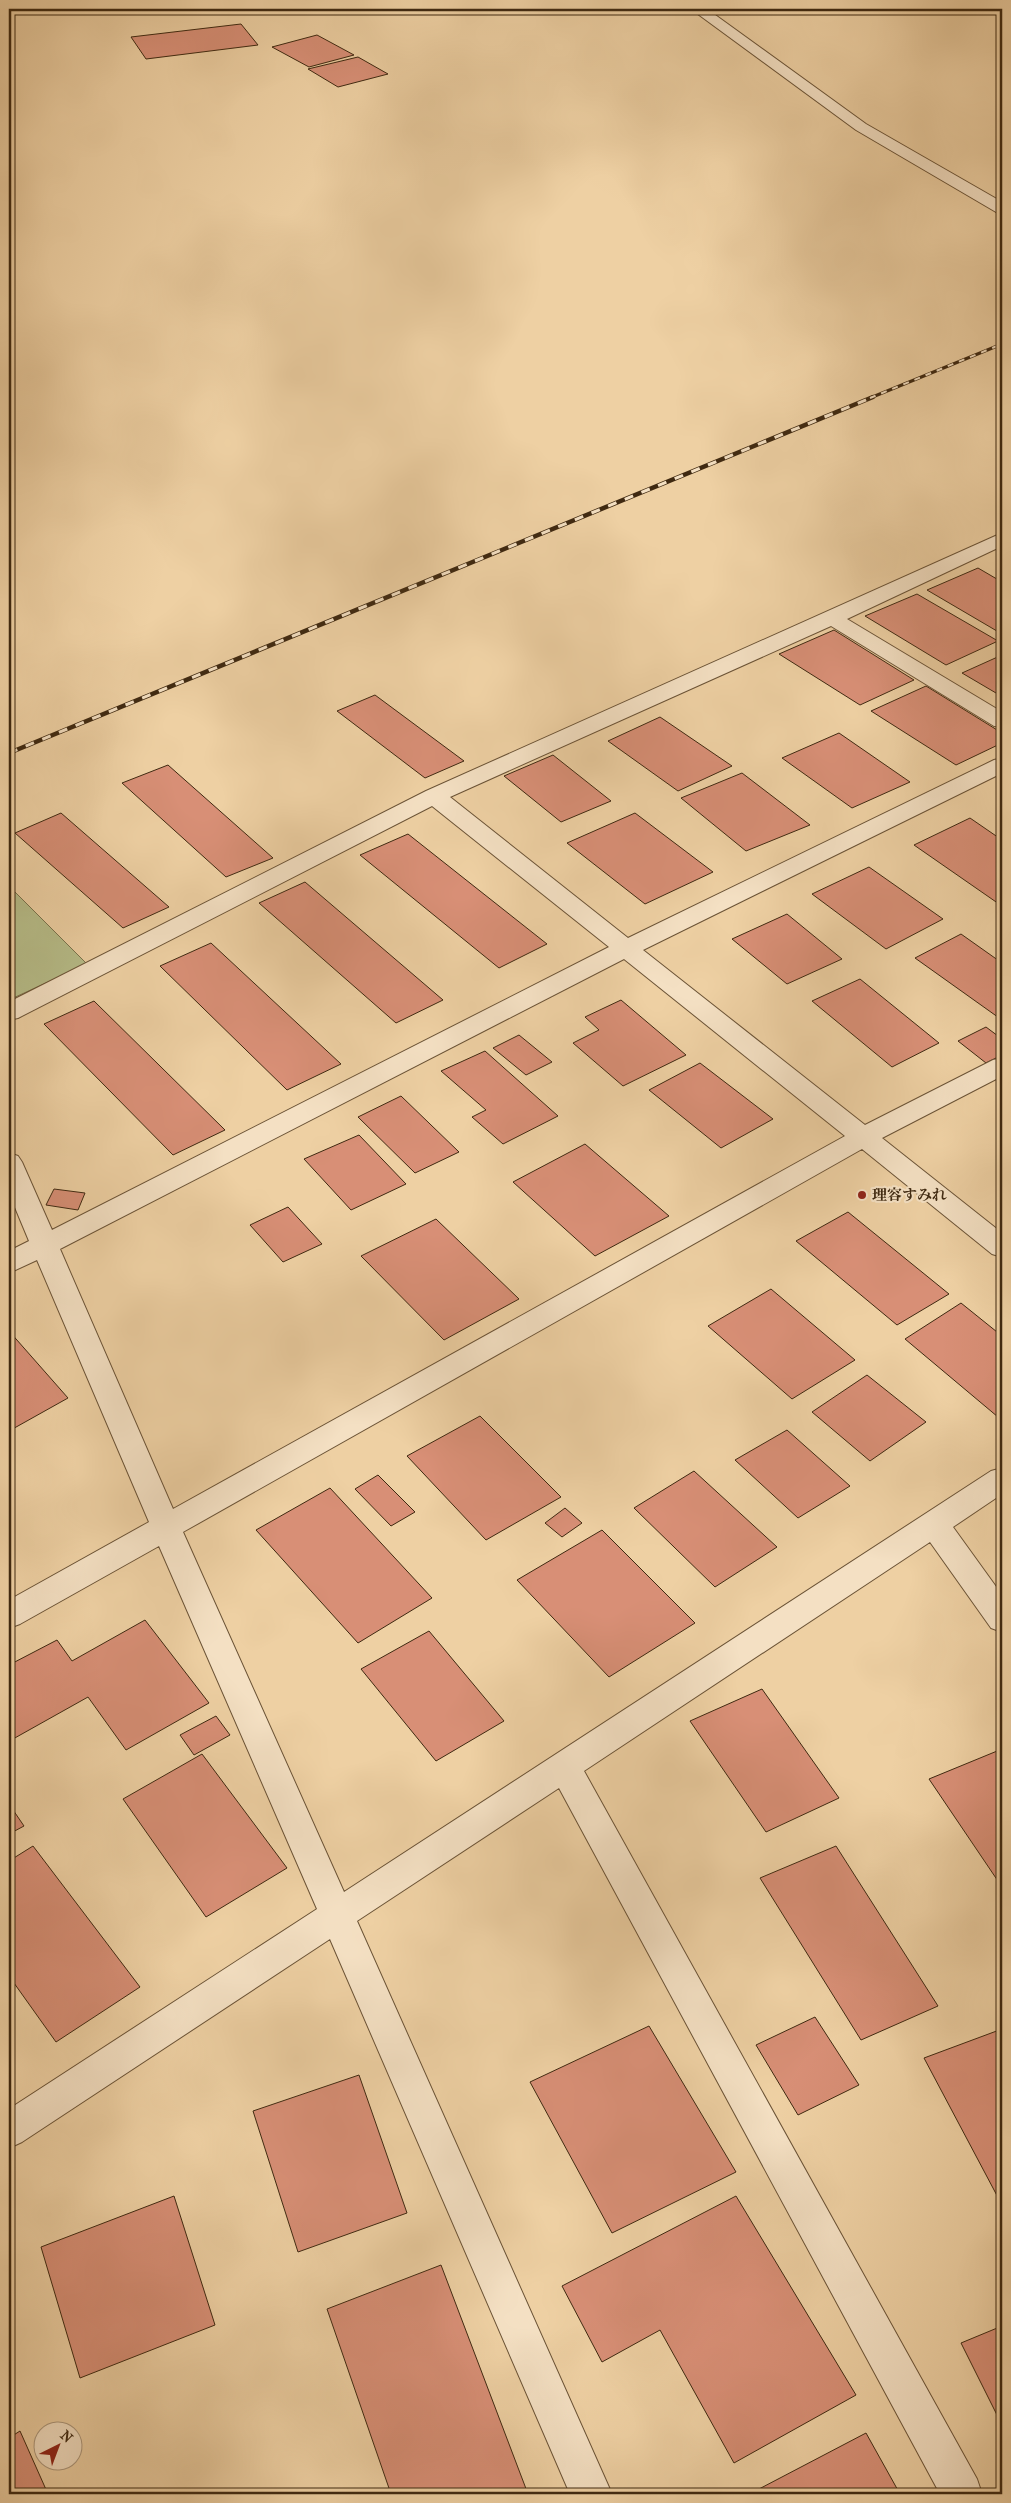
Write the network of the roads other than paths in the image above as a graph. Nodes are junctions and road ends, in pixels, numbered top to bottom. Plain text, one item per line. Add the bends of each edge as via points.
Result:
1 (698, 9) edge
2 (1002, 209) edge
3 (1002, 539) edge
4 (832, 618) junction
5 (1002, 721) edge
6 (1002, 765) edge
7 (434, 796) junction
8 (627, 948) junction
9 (9, 1012) edge
10 (1002, 1066) edge
11 (863, 1137) junction
12 (9, 1162) edge
13 (45, 1245) junction
14 (1002, 1247) edge
15 (9, 1263) edge
16 (1002, 1479) edge
17 (934, 1524) junction
18 (166, 1527) junction
19 (9, 1615) edge
20 (1002, 1619) edge
21 (564, 1766) junction
22 (338, 1915) junction
23 (9, 2130) edge
24 (591, 2494) edge
25 (962, 2494) edge

1 - 2 street via 861,127
3 - 4 street
4 - 5 street
4 - 7 street
6 - 8 street
7 - 8 street
7 - 9 street
8 - 11 street
8 - 13 street
10 - 11 street
11 - 14 street
11 - 18 street
12 - 13 street
13 - 15 street
13 - 18 street
16 - 17 street
17 - 20 street
17 - 21 street
18 - 19 street
18 - 22 street
21 - 22 street
21 - 25 street
22 - 23 street
22 - 24 street

